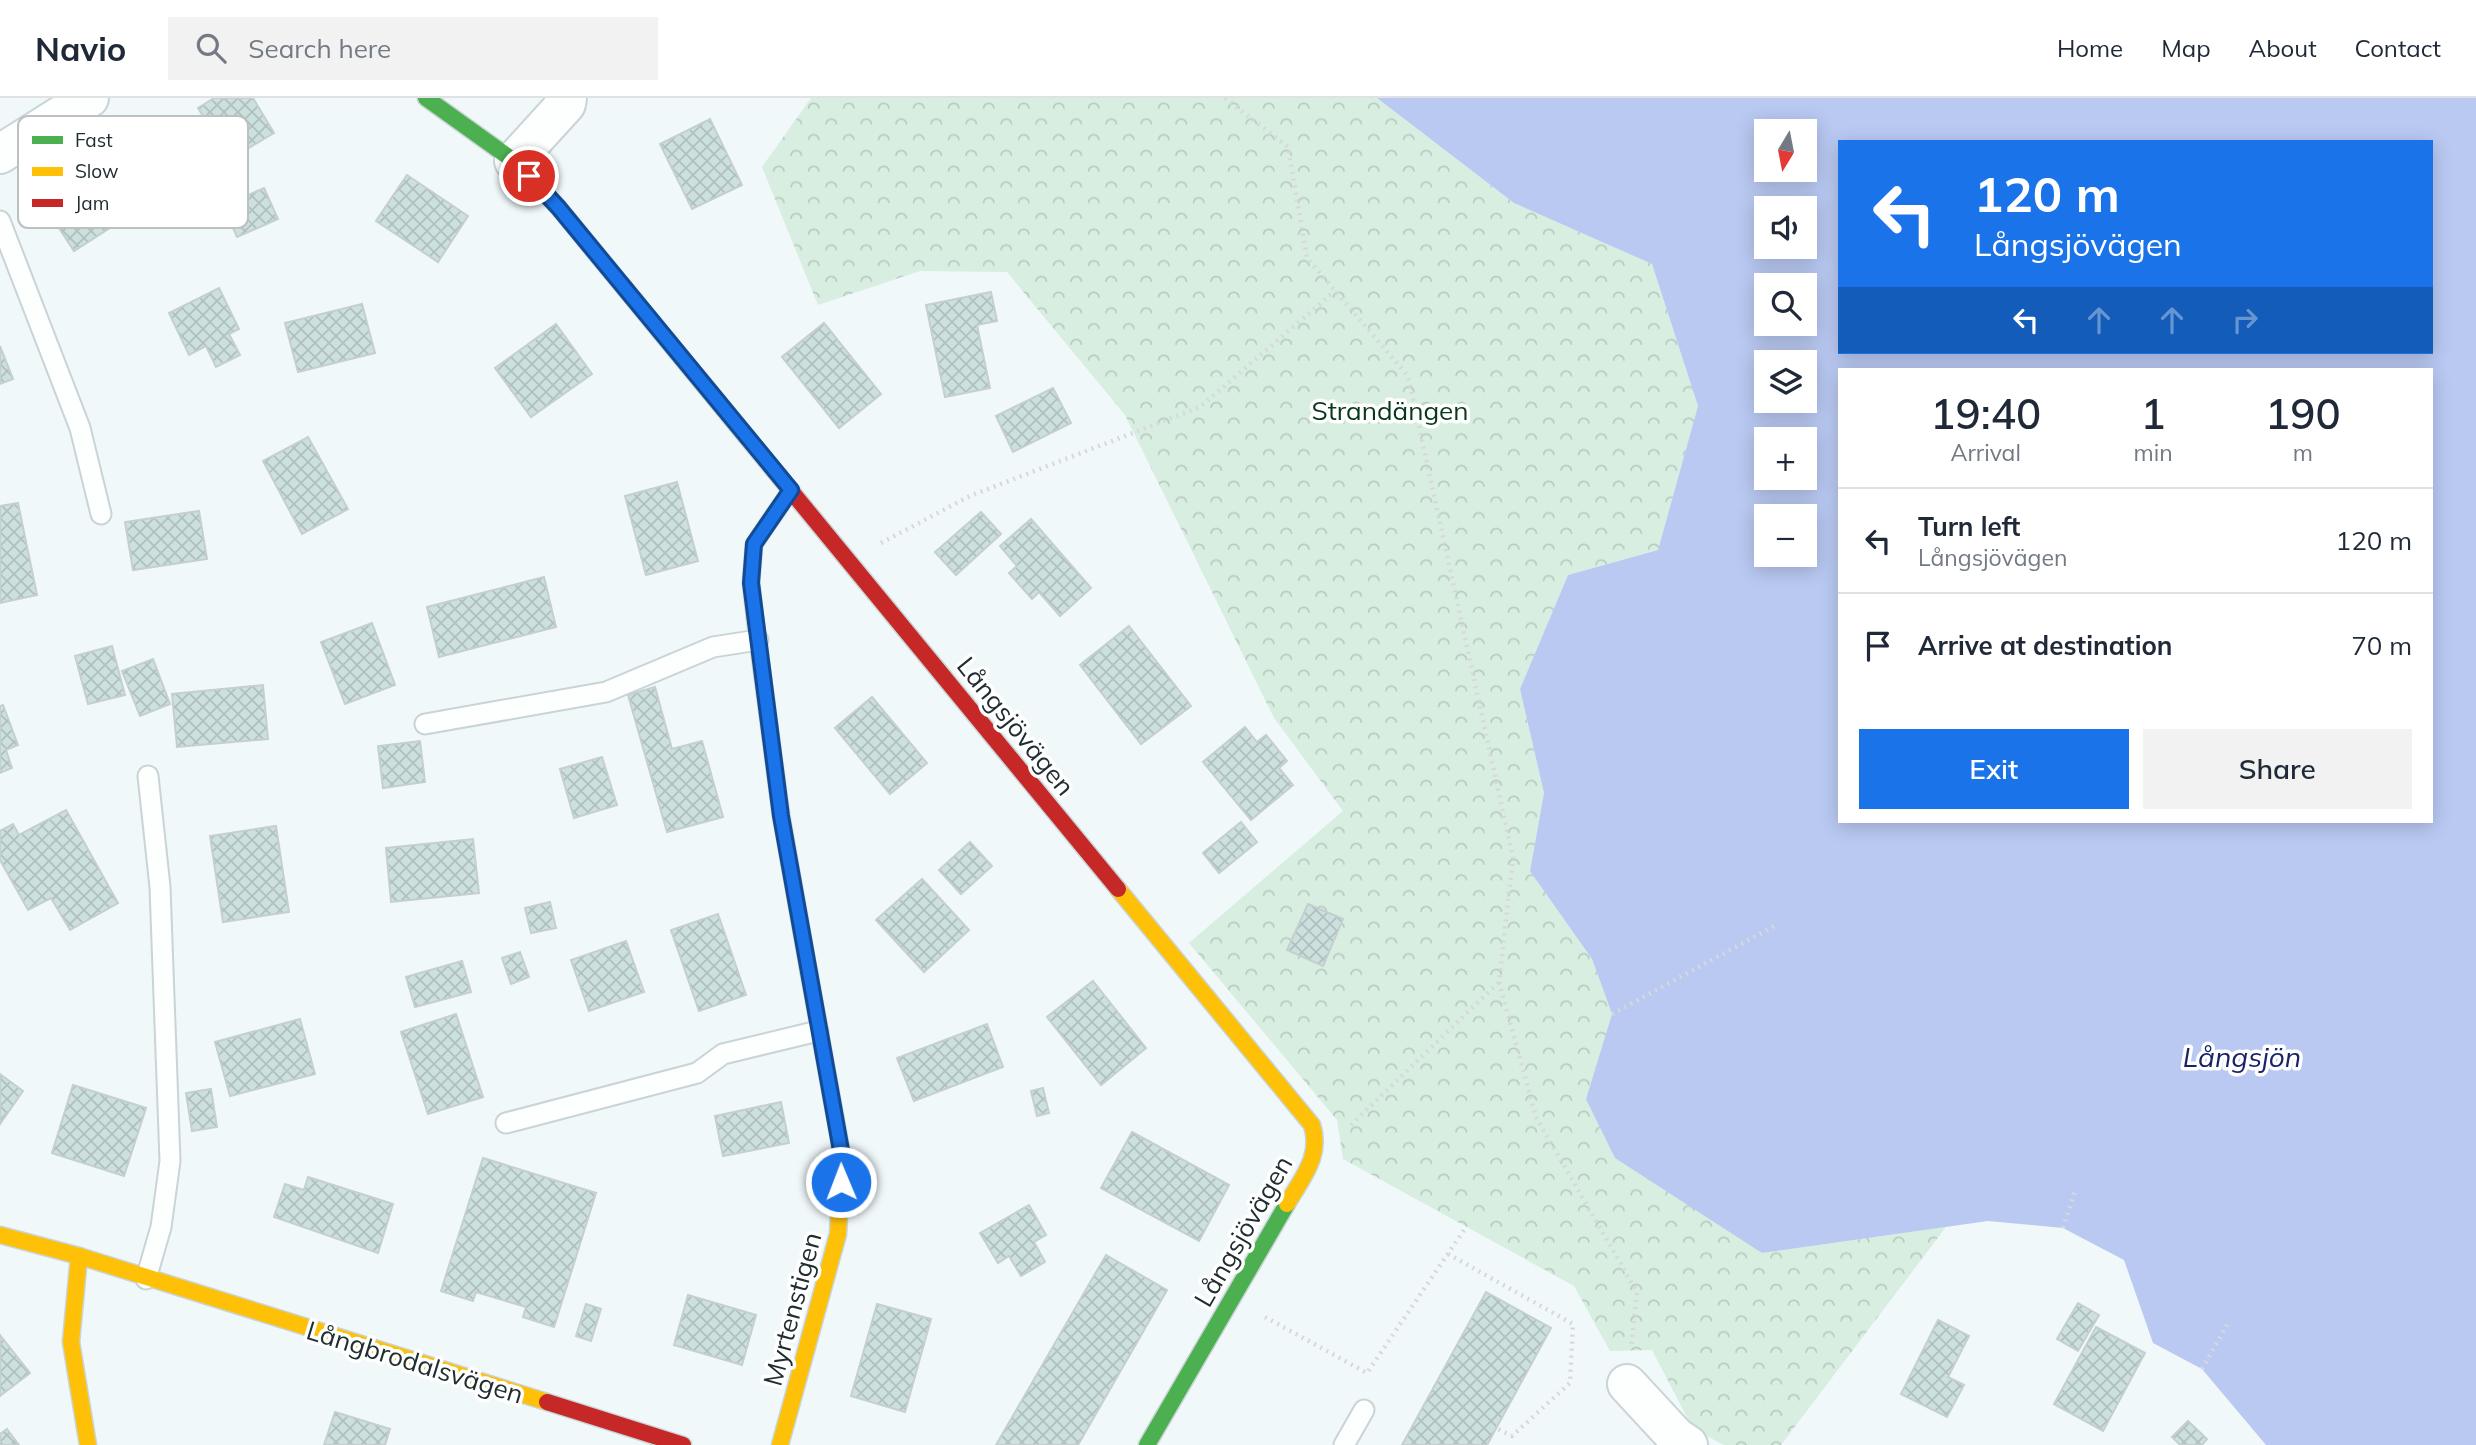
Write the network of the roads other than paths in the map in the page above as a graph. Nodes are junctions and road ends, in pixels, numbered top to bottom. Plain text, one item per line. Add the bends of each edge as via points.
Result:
1 (89, 98) edge
2 (426, 98) edge
3 (567, 98) edge
4 (60, 116) edge
5 (18, 143) edge
6 (0, 154) edge
7 (514, 161) junction
8 (0, 221) edge
9 (791, 490) junction
10 (101, 514) dead end
11 (758, 640) junction
12 (425, 724) dead end
13 (148, 776) dead end
14 (818, 1031) junction
15 (506, 1123) dead end
16 (0, 1235) edge
17 (79, 1256) junction
18 (146, 1279) junction
19 (1628, 1384) road end
20 (1364, 1410) dead end
21 (88, 1445) edge
22 (683, 1445) edge
23 (780, 1445) edge
24 (1147, 1445) edge
25 (1344, 1445) edge
26 (1688, 1445) edge

1 - 4 street
2 - 7 street, Långsjövägen
3 - 7 street
5 - 6 street
7 - 9 street, Långsjövägen via 558,207
8 - 10 lane via 80,428
9 - 11 street, Myrtenstigen via 754,544 751,583
9 - 24 street, Långsjövägen via 1312,1125 1317,1141 1310,1165
11 - 12 lane via 713,647 606,692
11 - 14 street, Myrtenstigen via 781,816
13 - 18 lane via 160,887 170,1161 161,1227
14 - 15 lane via 723,1054 697,1073
14 - 23 street, Myrtenstigen via 842,1156 838,1234
16 - 17 street, Långbrodalsvägen
17 - 18 street, Långbrodalsvägen
17 - 21 street via 71,1342
18 - 22 street, Långbrodalsvägen
19 - 26 street
20 - 25 lane

